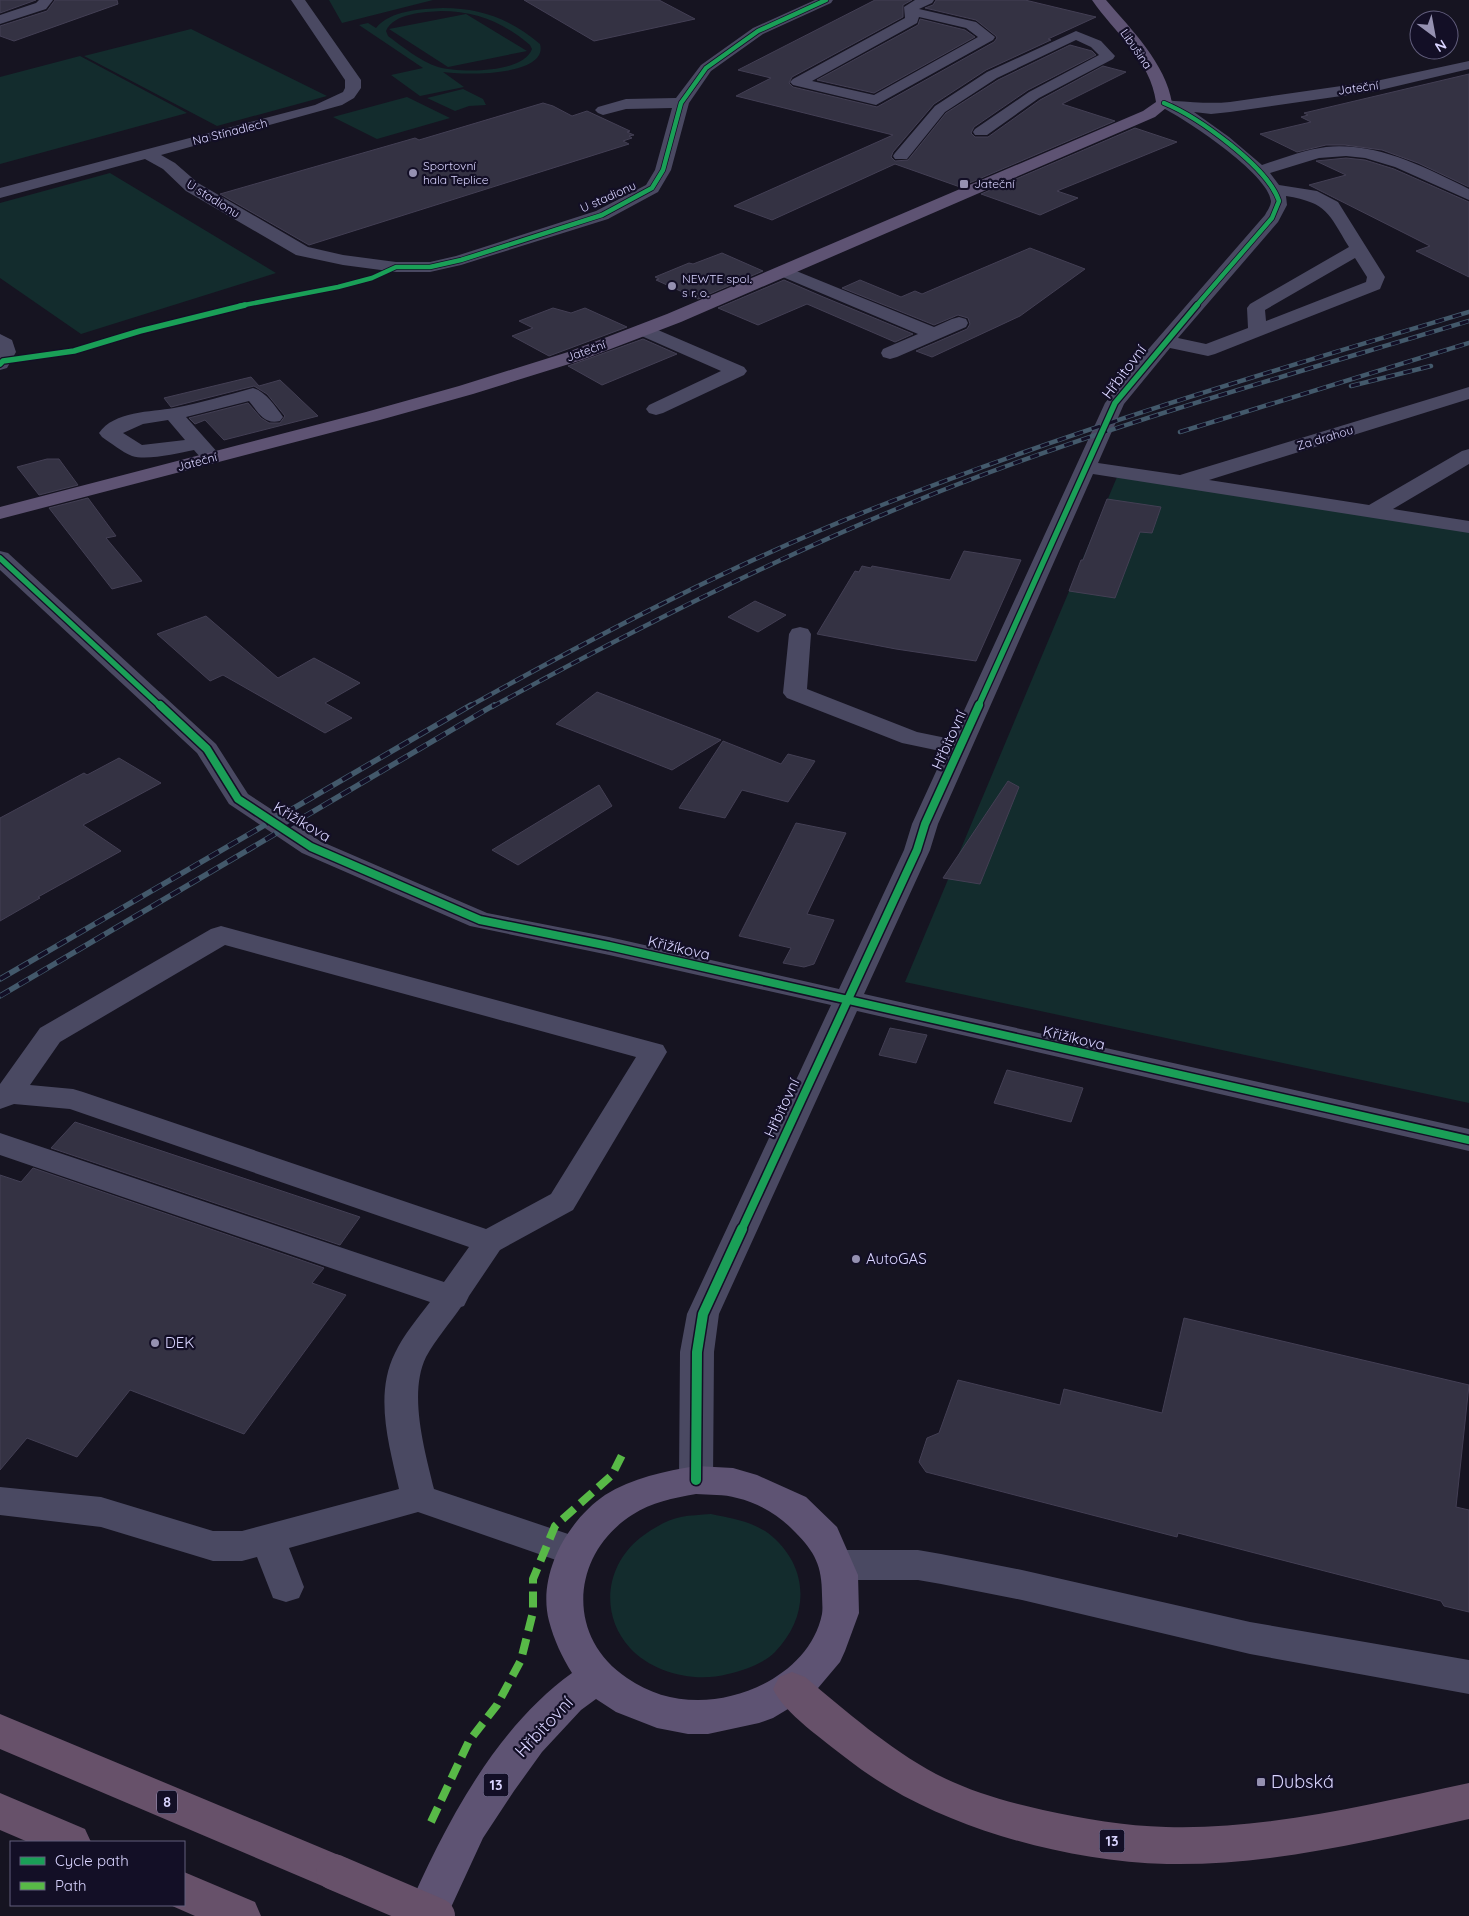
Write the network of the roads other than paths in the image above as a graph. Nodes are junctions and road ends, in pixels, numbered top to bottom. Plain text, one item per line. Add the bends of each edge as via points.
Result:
1 (46, 0) edge
2 (298, 0) edge
3 (826, 0) edge
4 (927, 0) edge
5 (1099, 0) edge
6 (911, 11) junction
7 (0, 20) edge
8 (1133, 43) junction
9 (1096, 44) junction
10 (1469, 65) edge
11 (681, 103) junction
12 (1164, 103) junction
13 (603, 110) dead end
14 (980, 132) dead end
15 (146, 153) junction
16 (901, 156) dead end
17 (1260, 171) junction
18 (1276, 189) junction
19 (0, 193) edge
20 (1469, 195) edge
21 (1359, 248) junction
22 (784, 272) junction
23 (958, 323) dead end
24 (644, 330) junction
25 (1258, 331) junction
26 (934, 334) junction
27 (0, 340) edge
28 (1166, 341) junction
29 (890, 354) dead end
30 (1, 362) edge
31 (1469, 393) edge
32 (656, 409) dead end
33 (173, 414) junction
34 (273, 417) dead end
35 (199, 443) junction
36 (1469, 455) edge
37 (212, 458) junction
38 (1086, 466) junction
39 (1180, 482) junction
40 (1372, 512) junction
41 (0, 513) edge
42 (1469, 527) edge
43 (0, 558) edge
44 (800, 634) dead end
45 (960, 748) junction
46 (846, 1000) junction
47 (4, 1096) edge
48 (1469, 1140) edge
49 (0, 1144) edge
50 (489, 1242) junction
51 (452, 1297) junction
52 (696, 1480) junction
53 (418, 1498) junction
54 (0, 1501) edge
55 (255, 1542) junction
56 (576, 1552) junction
57 (838, 1565) junction
58 (286, 1587) dead end
59 (597, 1677) junction
60 (1469, 1677) edge
61 (792, 1689) junction
62 (0, 1731) edge
63 (1469, 1801) edge
64 (0, 1811) edge
65 (69, 1841) edge
66 (185, 1891) edge
67 (240, 1916) edge
68 (426, 1916) edge
69 (437, 1916) edge

1 - 7 street via 41,6
2 - 15 street, Na Stínadlech via 353,80 349,95 320,108
3 - 11 street, U stadionu via 758,31 706,68
4 - 6 street via 911,7
5 - 8 main road, Libušina
6 - 6 street via 912,20 798,82 876,100 988,37 971,24
8 - 9 street
8 - 12 main road, Libušina via 1162,90
9 - 14 street via 1108,56 1034,95
9 - 16 street via 1076,35 992,75 940,108
10 - 12 street, Jateční via 1376,86 1230,107 1212,109
11 - 13 street via 626,104
11 - 15 street, U stadionu via 663,170 652,188 602,214 430,267 396,267 302,251 192,187 164,162
12 - 17 street via 1201,124
12 - 22 main road, Jateční via 1148,114
15 - 19 street, Na Stínadlech
17 - 18 street
17 - 20 street via 1325,152 1372,154
18 - 21 street via 1311,196 1332,206
18 - 28 street, Hřbitovní via 1279,202 1272,218
21 - 25 street via 1256,308
21 - 25 street via 1376,277 1374,286
22 - 24 main road, Jateční
22 - 26 street
23 - 26 street
24 - 32 street via 737,371
24 - 37 main road, Jateční via 575,356 466,390
25 - 28 street via 1208,350
26 - 29 street
27 - 30 street via 7,352
28 - 38 street, Hřbitovní via 1120,395
31 - 39 street, Za drahou
33 - 34 street via 252,394
33 - 35 street
33 - 35 street via 139,420 116,427 109,433 138,451
35 - 37 street
36 - 40 street
37 - 41 main road, Jateční
38 - 39 street
38 - 45 street, Hřbitovní
39 - 40 street
40 - 42 street
43 - 46 street, Křižíkova via 207,749 238,799 311,847 480,920
44 - 45 street via 795,693 910,738
45 - 46 street, Hřbitovní via 925,824 917,850
46 - 48 street, Křižíkova
46 - 52 street, Hřbitovní via 703,1314 697,1352
47 - 50 street via 73,1099
47 - 50 street via 50,1035 222,935 653,1052 562,1202
49 - 51 street
50 - 51 street
51 - 53 street via 410,1354 401,1392 403,1429
52 - 56 main road via 650,1489 631,1498 598,1522
52 - 57 main road via 743,1484 785,1502 820,1532
53 - 55 street
53 - 56 street
54 - 55 street via 101,1512 213,1546
55 - 58 street
56 - 59 main road via 564,1591 565,1614 581,1656
57 - 60 street via 934,1567 1250,1638
57 - 61 main road via 842,1605 838,1627 819,1662
59 - 61 main road via 638,1704 661,1713 706,1718 760,1706
59 - 68 main road, Hřbitovní / 13 via 568,1698 528,1740 500,1778 469,1825
61 - 63 highway, 13 via 866,1752 912,1781 965,1806 1046,1830 1126,1843 1194,1845 1270,1839
62 - 69 highway, 8, bridge
64 - 65 highway
66 - 67 highway

